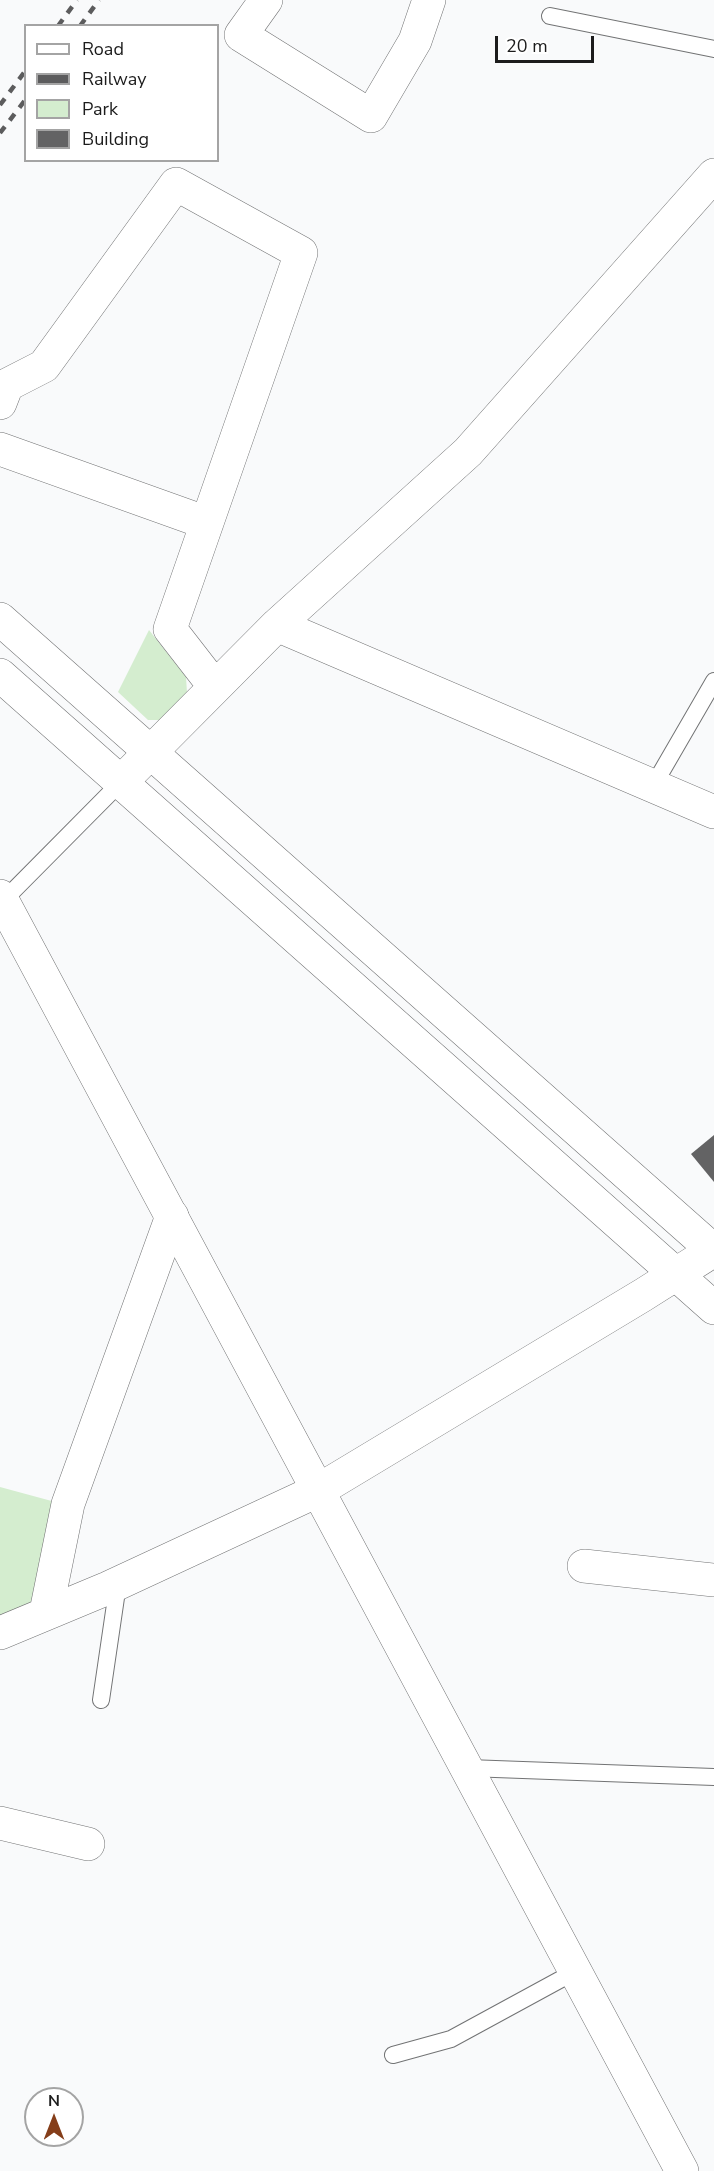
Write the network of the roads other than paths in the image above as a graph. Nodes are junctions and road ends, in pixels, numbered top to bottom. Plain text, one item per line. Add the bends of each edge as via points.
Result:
1 (266, 0) edge
2 (429, 0) edge
3 (550, 16) dead end
4 (714, 49) edge
5 (714, 175) edge
6 (0, 403) edge
7 (0, 449) edge
8 (207, 523) junction
9 (0, 619) edge
10 (276, 626) junction
11 (0, 675) edge
12 (714, 681) edge
13 (215, 687) junction
14 (150, 753) junction
15 (120, 783) junction
16 (652, 788) junction
17 (714, 812) edge
18 (1, 901) edge
19 (172, 1216) junction
20 (714, 1250) edge
21 (676, 1275) junction
22 (714, 1308) edge
23 (320, 1490) junction
24 (584, 1566) dead end
25 (714, 1580) edge
26 (118, 1584) junction
27 (46, 1612) junction
28 (0, 1633) edge
29 (101, 1700) dead end
30 (468, 1768) junction
31 (714, 1778) edge
32 (0, 1823) edge
33 (88, 1845) dead end
34 (576, 1971) junction
35 (393, 2055) dead end
36 (682, 2171) edge

1 - 2 street via 241,35 371,116 415,41
3 - 4 lane
5 - 10 street via 468,452
6 - 8 street via 7,385 44,366 176,184 301,254
7 - 8 street
8 - 13 street via 170,629
9 - 14 street
10 - 13 street
10 - 16 street
11 - 15 street
12 - 16 lane
13 - 14 street
14 - 15 street
14 - 20 street
15 - 18 lane
15 - 21 street
16 - 17 street
18 - 19 street
19 - 23 street
19 - 27 street via 68,1504
20 - 21 street
21 - 22 street
21 - 23 street
23 - 26 street
23 - 30 street
24 - 25 street
26 - 27 street
26 - 29 lane
27 - 28 street
30 - 31 lane
30 - 34 street
32 - 33 street
34 - 35 lane via 451,2039
34 - 36 street

